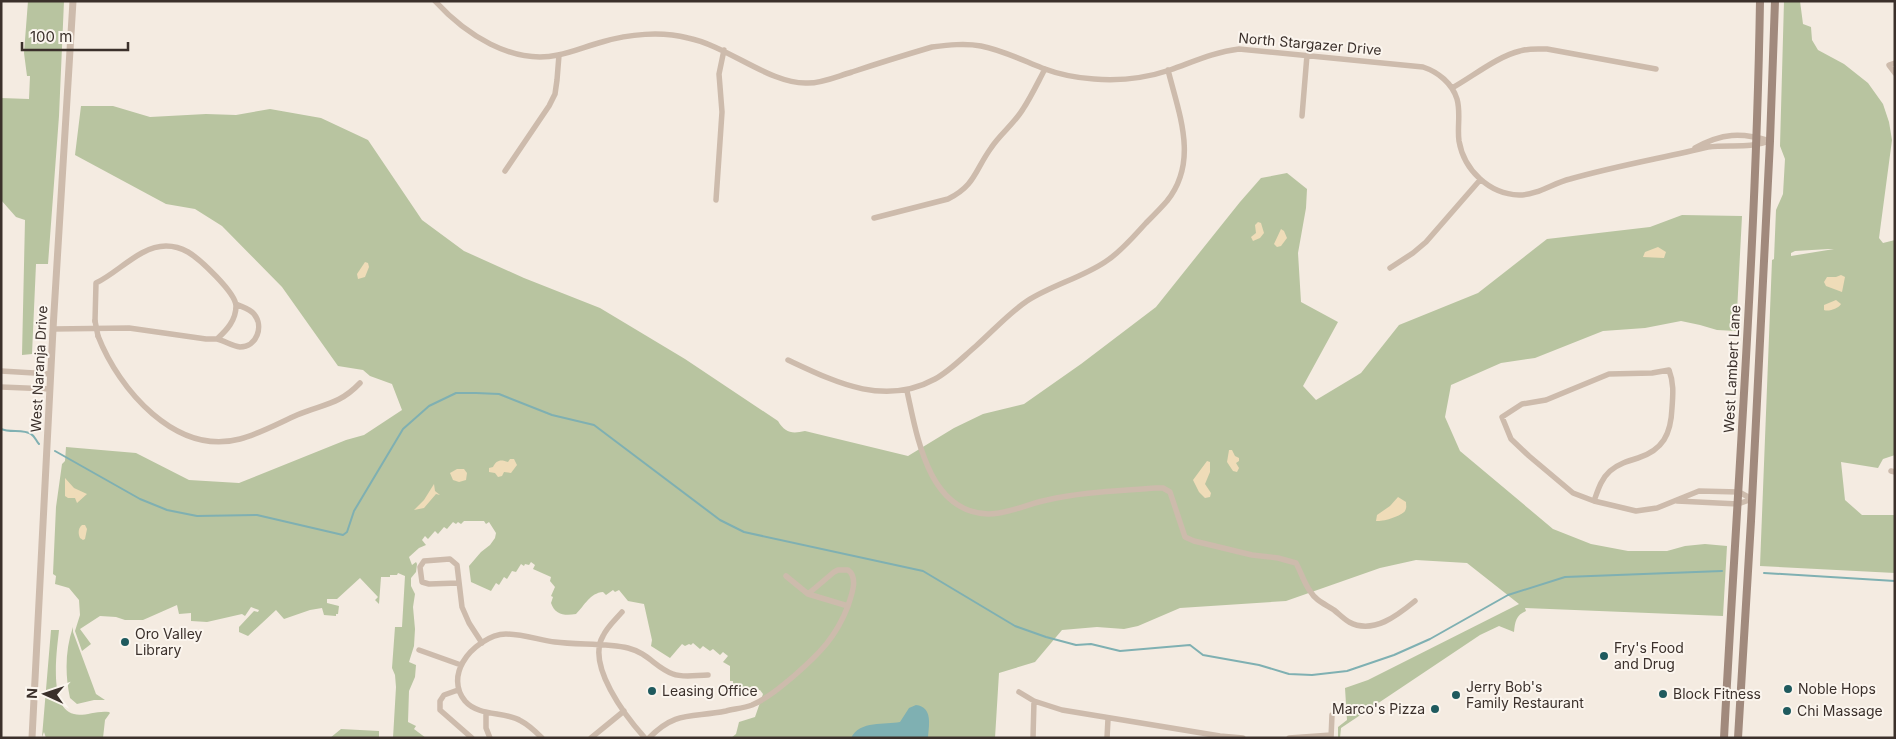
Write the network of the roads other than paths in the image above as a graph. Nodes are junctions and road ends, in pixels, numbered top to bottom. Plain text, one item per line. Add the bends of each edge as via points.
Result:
1 (73, 1) edge
2 (435, 1) edge
3 (1760, 1) edge
4 (1774, 1) edge
5 (724, 50) junction
6 (558, 55) junction
7 (1307, 55) junction
8 (1892, 64) edge
9 (1044, 68) junction
10 (1656, 69) dead end
11 (1168, 70) junction
12 (1895, 73) edge
13 (1452, 88) junction
14 (1302, 116) dead end
15 (1756, 137) junction
16 (1770, 141) junction
17 (1755, 146) junction
18 (1689, 152) junction
19 (505, 171) dead end
20 (1480, 180) junction
21 (716, 200) dead end
22 (874, 218) dead end
23 (1390, 268) dead end
24 (236, 304) junction
25 (53, 329) junction
26 (217, 339) junction
27 (788, 360) dead end
28 (1, 371) edge
29 (51, 374) junction
30 (360, 383) dead end
31 (1, 387) edge
32 (50, 389) junction
33 (907, 391) junction
34 (1738, 492) junction
35 (1752, 499) junction
36 (1594, 501) junction
37 (1677, 501) junction
38 (1738, 504) junction
39 (786, 576) dead end
40 (458, 583) junction
41 (808, 594) junction
42 (1415, 601) dead end
43 (848, 606) junction
44 (622, 612) dead end
45 (482, 643) junction
46 (600, 646) junction
47 (419, 650) dead end
48 (461, 665) junction
49 (708, 675) dead end
50 (458, 690) junction
51 (1019, 692) dead end
52 (1034, 701) junction
53 (624, 711) junction
54 (486, 712) junction
55 (1332, 715) dead end
56 (1108, 719) junction
57 (1182, 730) junction
58 (1331, 736) edge
59 (32, 738) edge
60 (472, 738) edge
61 (490, 738) edge
62 (542, 738) edge
63 (591, 738) edge
64 (645, 738) edge
65 (649, 738) edge
66 (1033, 738) edge
67 (1108, 738) edge
68 (1181, 738) edge
69 (1243, 738) edge
70 (1289, 738) edge
71 (1724, 738) edge
72 (1738, 738) edge

1 - 25 street, West Naranja Drive
2 - 6 street, North Stargazer Drive via 475,36 497,48 529,56
3 - 15 main road, West Lambert Lane
4 - 16 main road, West Lambert Lane
5 - 6 street, North Stargazer Drive via 687,37 638,35
5 - 9 street, North Stargazer Drive via 784,80 807,83 948,45 999,50
5 - 21 street via 719,74 722,112
6 - 19 street via 555,94
7 - 11 street, North Stargazer Drive via 1239,49
7 - 13 street, North Stargazer Drive via 1423,67 1434,71
7 - 14 street
8 - 12 street
9 - 11 street, North Stargazer Drive via 1079,77 1113,80
9 - 22 street via 1023,110 994,143 967,187 948,200
10 - 13 street via 1533,48 1506,56
11 - 33 street via 1186,153 1168,200 1106,262 1038,294 955,365 937,378
13 - 20 street via 1459,111 1463,156
15 - 16 street
15 - 17 main road, West Lambert Lane
15 - 18 street via 1720,136
16 - 17 street
16 - 35 main road, West Lambert Lane
17 - 18 street via 1721,146
17 - 34 main road, West Lambert Lane
18 - 20 street via 1568,179 1528,194 1509,194
20 - 23 street via 1426,242
24 - 26 street via 230,325
24 - 26 street via 255,316 259,329 255,339 241,347
24 - 30 street, bridge via 232,295 198,258 177,247 156,247 145,250 96,283 95,321 107,356 144,407 174,428 203,439 241,439 342,399
25 - 26 street via 129,328
25 - 29 street, West Naranja Drive
27 - 33 street via 863,390
28 - 29 street
29 - 32 street, West Naranja Drive
31 - 32 street
32 - 59 street, West Naranja Drive
33 - 42 street via 918,440 937,486 952,502 962,507 994,514 1045,500 1163,488 1170,492 1185,536 1201,543 1296,563 1318,601 1350,622 1362,626 1377,624 1394,618
34 - 35 street
34 - 37 street via 1699,491
34 - 38 main road, West Lambert Lane
35 - 38 street
35 - 72 main road, West Lambert Lane
36 - 36 street via 1573,493 1529,456 1511,439 1502,418 1522,404 1546,400 1609,374 1669,370 1674,388 1672,417 1665,438 1657,449 1619,464 1609,472 1600,483
36 - 37 street via 1636,511
37 - 38 street
38 - 71 main road, West Lambert Lane
39 - 41 street
40 - 40 street via 457,565 450,559 424,561 420,567 422,582
40 - 45 street via 462,607
41 - 43 street
41 - 43 street via 834,572 848,570 854,582
43 - 65 street via 835,634 822,651 779,689 750,705 724,712 694,714 665,723
44 - 46 street via 602,637
45 - 46 street via 506,634
45 - 48 street
46 - 49 street via 627,648 646,655 675,675
46 - 53 street via 601,669
47 - 48 street
48 - 50 street
50 - 54 street via 466,702
50 - 60 street via 444,695 440,710
51 - 52 street
52 - 56 street
52 - 66 street
53 - 63 street
53 - 64 street
54 - 61 street
54 - 62 street via 521,721
55 - 58 street
56 - 57 street
56 - 67 street
57 - 68 street
57 - 69 street
58 - 70 street

